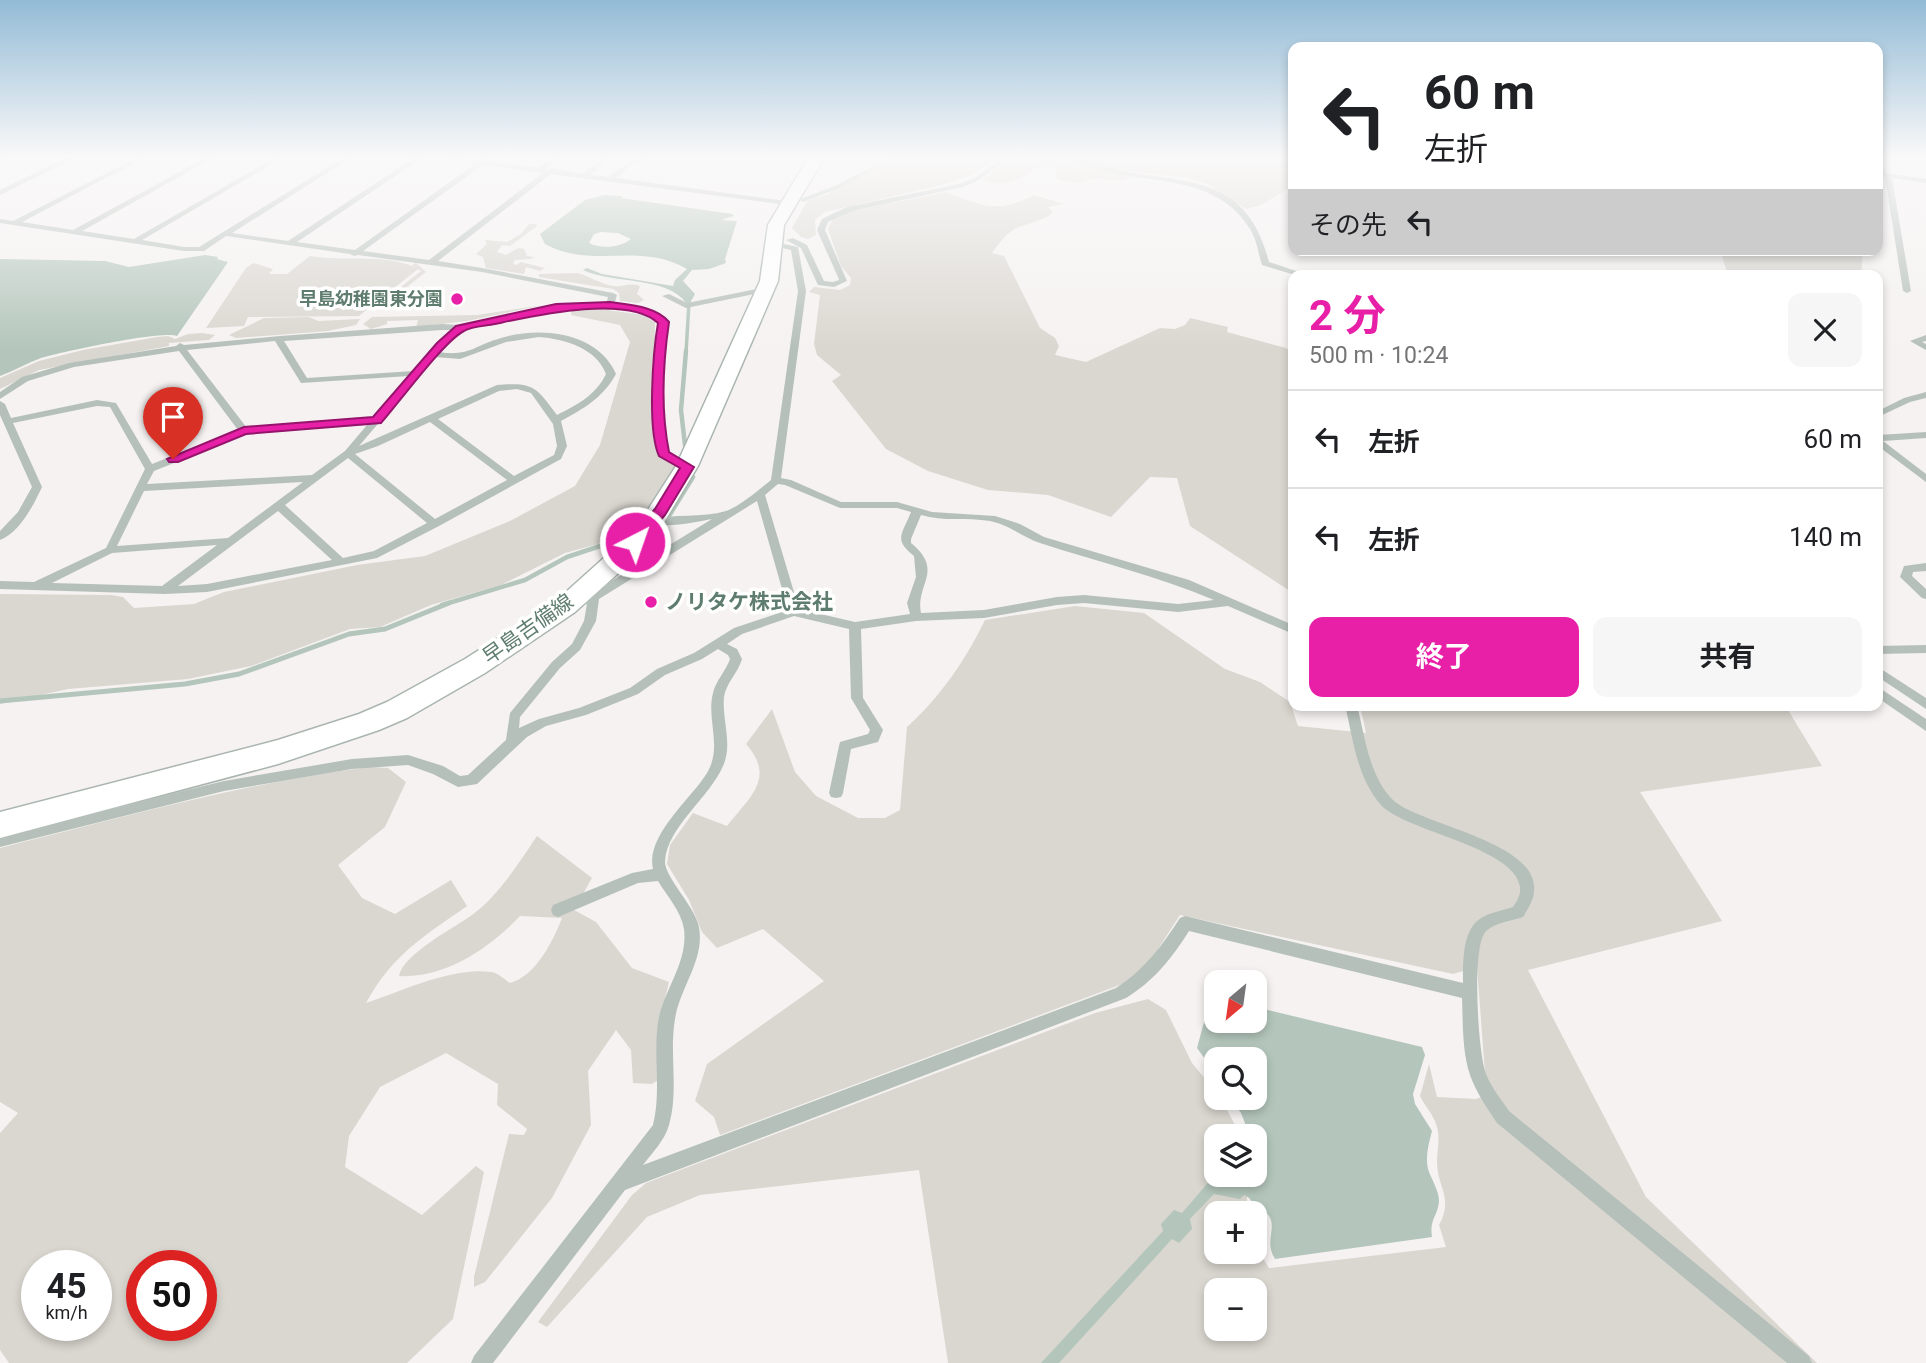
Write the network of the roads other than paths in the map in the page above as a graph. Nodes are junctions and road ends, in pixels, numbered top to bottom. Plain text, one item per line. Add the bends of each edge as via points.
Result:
1 (4, 222) edge
2 (17, 222) edge
3 (93, 222) edge
4 (169, 222) edge
5 (245, 222) edge
6 (322, 222) edge
7 (399, 222) edge
8 (484, 222) edge
9 (778, 222) edge
10 (825, 222) edge
11 (1249, 222) edge
12 (1896, 222) edge
13 (14, 223) junction
14 (74, 232) junction
15 (225, 234) junction
16 (773, 240) junction
17 (136, 241) junction
18 (288, 244) junction
19 (354, 254) junction
20 (432, 262) junction
21 (1288, 270) edge
22 (766, 289) junction
23 (1907, 291) dead end
24 (666, 296) dead end
25 (610, 306) junction
26 (460, 328) junction
27 (1926, 338) edge
28 (279, 340) junction
29 (180, 346) junction
30 (1926, 347) edge
31 (434, 354) junction
32 (418, 373) junction
33 (1926, 395) edge
34 (0, 396) edge
35 (0, 404) edge
36 (1883, 412) edge
37 (431, 418) junction
38 (555, 420) junction
39 (9, 421) junction
40 (377, 421) junction
41 (244, 430) junction
42 (1926, 435) edge
43 (1883, 439) edge
44 (1883, 443) edge
45 (348, 453) junction
46 (687, 467) junction
47 (150, 469) junction
48 (316, 478) junction
49 (1926, 479) edge
50 (514, 481) junction
51 (776, 481) junction
52 (140, 488) junction
53 (760, 494) junction
54 (278, 505) junction
55 (917, 510) junction
56 (733, 511) junction
57 (653, 521) junction
58 (435, 524) junction
59 (0, 537) edge
60 (230, 541) junction
61 (110, 550) junction
62 (341, 562) junction
63 (1926, 567) edge
64 (0, 586) edge
65 (34, 587) junction
66 (165, 590) junction
67 (1926, 595) edge
68 (594, 597) junction
69 (1225, 603) junction
70 (566, 606) junction
71 (794, 612) junction
72 (916, 617) junction
73 (855, 626) junction
74 (1288, 628) edge
75 (717, 644) junction
76 (1926, 649) edge
77 (1883, 650) edge
78 (1883, 674) edge
79 (1883, 696) edge
80 (1926, 704) edge
81 (1353, 711) edge
82 (1926, 726) edge
83 (512, 743) junction
84 (836, 793) dead end
85 (0, 825) edge
86 (0, 841) edge
87 (660, 874) junction
88 (558, 910) dead end
89 (1469, 992) junction
90 (619, 1183) junction
91 (481, 1363) edge
92 (1802, 1363) edge

1 - 13 street
2 - 13 street
3 - 14 street
4 - 17 street
5 - 15 street
6 - 18 street
7 - 19 street
8 - 20 street
9 - 16 main road, 早島吉備線
10 - 16 street via 821,230 843,281 834,285 821,283 804,247 795,241
11 - 21 street via 1265,263
12 - 23 street
13 - 14 street
14 - 17 street
15 - 17 street via 201,249
15 - 18 street
16 - 22 main road, 早島吉備線
16 - 51 street via 795,248 802,291
18 - 19 street
19 - 20 street
20 - 25 street via 613,295
22 - 24 street via 690,305
22 - 46 main road, 早島吉備線
25 - 26 street via 556,308
25 - 46 street via 648,312 663,322 660,436 663,454
26 - 28 street
26 - 31 street
27 - 30 street via 1914,341
28 - 29 street
28 - 32 street via 304,381
29 - 34 street via 45,371 17,382
29 - 41 street
31 - 32 street
31 - 38 street via 464,356 493,343 533,335 575,341 607,362 611,374 606,386
32 - 40 street
33 - 36 street
35 - 39 street
37 - 38 street via 497,388 518,386 534,391
37 - 45 street
37 - 50 street
38 - 50 street via 562,446 558,457
39 - 47 street via 97,403 113,405
39 - 59 street via 37,487 17,522
40 - 41 street
40 - 45 street
41 - 47 street
42 - 43 street
44 - 49 street
45 - 48 street
45 - 58 street
46 - 57 main road, 早島吉備線
47 - 52 street
48 - 52 street
48 - 54 street
50 - 58 street
51 - 53 street
51 - 55 street via 840,505 897,505
52 - 61 street
53 - 56 street
53 - 71 street
54 - 60 street
54 - 62 street
55 - 69 street via 932,515 992,517 1040,539 1185,583
55 - 72 street via 906,539 919,555 922,577 913,603
56 - 57 street
56 - 68 street
57 - 70 main road, 早島吉備線
58 - 62 street via 377,554
60 - 61 street
60 - 66 street
61 - 65 street
62 - 66 street via 207,588
63 - 67 street via 1908,569 1906,577
64 - 65 street
65 - 66 street
68 - 70 street
68 - 83 street via 590,621 576,648 555,665 514,716
69 - 72 street via 1178,608 1084,599 984,614
69 - 74 street
70 - 85 main road, 早島吉備線 via 465,672 369,722 278,752
71 - 73 street
71 - 75 street via 738,631
72 - 73 street
73 - 84 street via 857,698 877,730 873,738 845,746
75 - 83 street via 634,691 543,722
75 - 87 street via 733,652 736,659 718,697 722,749 717,767 664,843 658,862
76 - 77 street
78 - 80 street
79 - 82 street
81 - 89 street via 1372,785 1383,801 1396,811 1499,854 1526,880 1528,894 1518,912 1482,926 1474,937
83 - 86 street via 472,780 458,782 408,760 352,764 224,786
87 - 88 street via 637,877
87 - 90 street via 684,905 692,927 691,954 667,1017 666,1110 660,1129
89 - 90 street via 1185,923 1161,961 1121,993
89 - 92 street via 1477,1072 1503,1117
90 - 91 street

